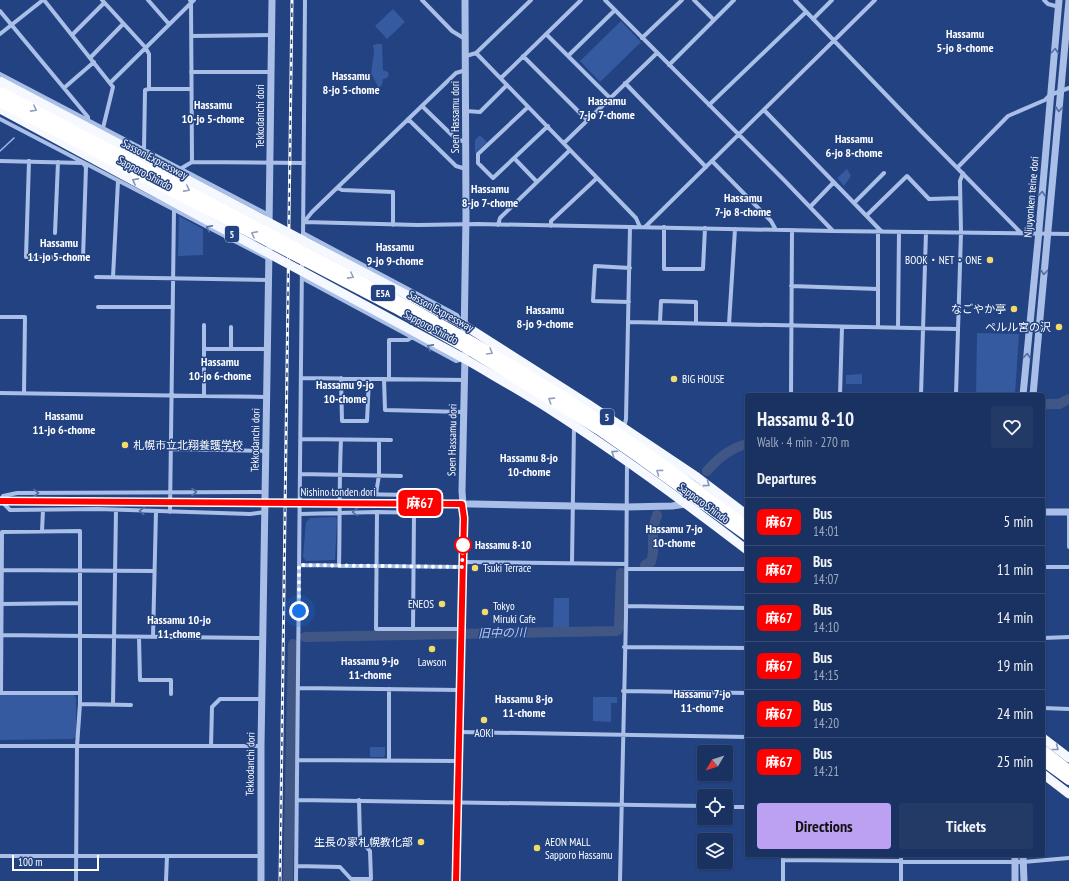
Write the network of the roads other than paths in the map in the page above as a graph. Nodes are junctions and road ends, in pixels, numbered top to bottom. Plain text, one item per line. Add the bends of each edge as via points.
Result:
1 (43, 0) edge
2 (148, 0) edge
3 (272, 0) edge
4 (305, 0) edge
5 (422, 0) edge
6 (465, 0) edge
7 (531, 0) edge
8 (581, 0) edge
9 (605, 0) edge
10 (682, 0) edge
11 (694, 0) edge
12 (734, 0) edge
13 (795, 0) edge
14 (832, 0) edge
15 (875, 0) edge
16 (1044, 0) edge
17 (1069, 0) edge
18 (103, 1) edge
19 (192, 1) edge
20 (1059, 4) edge
21 (0, 10) edge
22 (615, 10) junction
23 (806, 12) junction
24 (813, 19) junction
25 (1058, 19) junction
26 (714, 20) junction
27 (1068, 23) edge
28 (123, 24) junction
29 (169, 24) junction
30 (12, 25) junction
31 (0, 34) edge
32 (546, 34) junction
33 (72, 35) junction
34 (272, 35) junction
35 (191, 36) junction
36 (642, 38) junction
37 (466, 40) junction
38 (834, 41) junction
39 (145, 48) junction
40 (476, 53) junction
41 (657, 53) junction
42 (466, 56) junction
43 (524, 56) junction
44 (568, 56) junction
45 (90, 58) junction
46 (94, 62) junction
47 (669, 65) junction
48 (466, 70) junction
49 (191, 72) junction
50 (271, 72) junction
51 (0, 74) edge
52 (501, 78) junction
53 (0, 81) edge
54 (110, 83) junction
55 (625, 83) junction
56 (507, 85) junction
57 (64, 88) junction
58 (1069, 88) edge
59 (149, 89) junction
60 (191, 89) junction
61 (0, 91) edge
62 (1061, 91) junction
63 (1050, 95) junction
64 (610, 98) junction
65 (0, 102) edge
66 (709, 105) junction
67 (422, 106) junction
68 (528, 107) junction
69 (0, 109) edge
70 (764, 110) junction
71 (466, 112) junction
72 (0, 119) edge
73 (408, 119) junction
74 (88, 120) junction
75 (587, 120) junction
76 (548, 126) junction
77 (103, 128) junction
78 (739, 135) junction
79 (466, 142) junction
80 (564, 143) junction
81 (144, 150) junction
82 (570, 150) junction
83 (65, 153) junction
84 (514, 158) junction
85 (0, 161) edge
86 (29, 161) junction
87 (58, 162) junction
88 (64, 162) junction
89 (192, 162) junction
90 (712, 162) junction
91 (83, 163) junction
92 (271, 163) junction
93 (304, 163) junction
94 (706, 167) junction
95 (958, 167) junction
96 (180, 169) junction
97 (466, 169) junction
98 (963, 173) junction
99 (884, 174) dead end
100 (598, 178) junction
101 (118, 181) junction
102 (537, 182) junction
103 (834, 182) junction
104 (338, 188) junction
105 (960, 198) junction
106 (854, 202) junction
107 (810, 207) junction
108 (174, 210) junction
109 (270, 215) junction
110 (867, 215) junction
111 (304, 222) junction
112 (393, 225) junction
113 (466, 225) junction
114 (498, 225) junction
115 (551, 226) junction
116 (630, 227) junction
117 (640, 227) junction
118 (645, 227) junction
119 (664, 228) junction
120 (705, 228) junction
121 (735, 229) junction
122 (776, 230) junction
123 (792, 230) junction
124 (833, 231) junction
125 (880, 232) junction
126 (900, 232) junction
127 (926, 232) junction
128 (303, 233) junction
129 (961, 233) junction
130 (1021, 233) junction
131 (1039, 233) junction
132 (55, 234) dead end
133 (1048, 234) junction
134 (1069, 234) edge
135 (269, 259) junction
136 (630, 268) junction
137 (96, 277) dead end
138 (113, 277) junction
139 (173, 278) junction
140 (302, 278) junction
141 (268, 280) junction
142 (792, 286) junction
143 (878, 289) junction
144 (629, 302) junction
145 (98, 307) dead end
146 (173, 307) junction
147 (0, 317) edge
148 (629, 322) junction
149 (660, 322) junction
150 (696, 323) junction
151 (729, 324) junction
152 (204, 325) dead end
153 (464, 325) junction
154 (793, 325) junction
155 (231, 327) dead end
156 (842, 327) junction
157 (878, 327) junction
158 (898, 328) junction
159 (923, 328) junction
160 (957, 329) junction
161 (412, 337) junction
162 (204, 349) junction
163 (231, 349) junction
164 (268, 349) junction
165 (465, 359) junction
166 (301, 378) junction
167 (341, 378) junction
168 (369, 379) junction
169 (387, 379) junction
170 (465, 380) junction
171 (0, 393) edge
172 (24, 393) junction
173 (791, 393) edge
174 (840, 393) edge
175 (921, 393) edge
176 (956, 393) edge
177 (1023, 393) edge
178 (1033, 393) edge
179 (172, 396) junction
180 (204, 396) junction
181 (266, 397) junction
182 (463, 412) junction
183 (574, 426) junction
184 (624, 428) junction
185 (301, 439) junction
186 (341, 440) junction
187 (379, 440) junction
188 (391, 440) dead end
189 (171, 449) junction
190 (266, 451) junction
191 (627, 462) junction
192 (300, 474) junction
193 (379, 475) junction
194 (339, 476) junction
195 (401, 476) dead end
196 (170, 492) junction
197 (265, 492) junction
198 (300, 493) junction
199 (339, 494) junction
200 (376, 494) junction
201 (0, 501) edge
202 (427, 503) junction
203 (462, 504) junction
204 (686, 504) junction
205 (573, 505) junction
206 (626, 507) junction
207 (43, 510) junction
208 (116, 510) junction
209 (156, 511) junction
210 (745, 511) edge
211 (170, 512) junction
212 (265, 512) junction
213 (376, 512) junction
214 (745, 512) edge
215 (1045, 512) edge
216 (1069, 512) edge
217 (340, 513) junction
218 (414, 513) junction
219 (300, 514) junction
220 (745, 524) edge
221 (42, 532) junction
222 (745, 535) edge
223 (1069, 547) edge
224 (745, 548) edge
225 (572, 563) junction
226 (463, 564) junction
227 (626, 564) junction
228 (299, 565) junction
229 (338, 566) junction
230 (376, 566) junction
231 (414, 566) junction
232 (1069, 566) edge
233 (1045, 567) edge
234 (745, 569) edge
235 (1, 570) edge
236 (626, 570) junction
237 (80, 571) junction
238 (115, 571) junction
239 (154, 571) junction
240 (80, 603) junction
241 (2, 604) junction
242 (626, 606) junction
243 (745, 608) edge
244 (412, 629) junction
245 (461, 633) junction
246 (1, 636) edge
247 (79, 636) junction
248 (114, 636) junction
249 (139, 637) junction
250 (153, 637) junction
251 (1069, 637) edge
252 (263, 638) junction
253 (1045, 638) edge
254 (624, 647) junction
255 (745, 648) edge
256 (298, 688) junction
257 (389, 689) junction
258 (460, 690) junction
259 (623, 691) junction
260 (0, 693) edge
261 (80, 693) junction
262 (745, 693) edge
263 (171, 694) dead end
264 (262, 699) junction
265 (80, 704) junction
266 (113, 705) junction
267 (131, 706) dead end
268 (1045, 708) edge
269 (1069, 709) edge
270 (459, 732) junction
271 (622, 735) junction
272 (745, 737) edge
273 (1045, 740) edge
274 (0, 746) edge
275 (77, 746) junction
276 (211, 746) junction
277 (261, 746) junction
278 (1045, 752) edge
279 (1069, 758) edge
280 (297, 760) junction
281 (389, 760) junction
282 (458, 762) junction
283 (1045, 762) edge
284 (1069, 770) edge
285 (1045, 776) edge
286 (1069, 780) edge
287 (1069, 794) edge
288 (297, 800) junction
289 (359, 800) junction
290 (457, 802) junction
291 (621, 805) junction
292 (697, 806) edge
293 (733, 807) edge
294 (745, 807) edge
295 (0, 856) edge
296 (76, 856) junction
297 (167, 856) junction
298 (261, 856) junction
299 (783, 857) edge
300 (901, 857) edge
301 (1015, 858) edge
302 (1069, 858) edge
303 (1023, 859) edge
304 (901, 861) junction
305 (296, 866) junction
306 (76, 881) edge
307 (166, 881) edge
308 (260, 881) edge
309 (296, 881) edge
310 (456, 881) edge
311 (620, 881) edge
312 (783, 881) edge
313 (901, 881) edge
314 (1015, 881) edge
315 (1024, 881) edge

1 - 30 street
1 - 33 street
2 - 29 street
3 - 34 street, Tekkodanchi dori
4 - 93 street
5 - 37 street via 452,31
6 - 37 street, Soen Hassamu dori
7 - 40 street
8 - 32 street
9 - 22 street
10 - 36 street
11 - 26 street
12 - 26 street
13 - 23 street
14 - 24 street
15 - 38 street
16 - 20 street via 1048,4
17 - 27 street, Nijuyonken teine dori
18 - 28 street
18 - 33 street
19 - 29 street
19 - 35 street
20 - 25 street, Nijuyonken teine dori
21 - 30 street
22 - 36 street
22 - 44 street
23 - 24 street
23 - 66 street
24 - 38 street
25 - 27 street
63 -> 25 street, Nijuyonken teine dori
26 - 47 street
27 - 62 street, Nijuyonken teine dori
28 - 39 street
28 - 45 street
29 - 39 street
30 - 31 street
30 - 57 street
32 - 43 street
32 - 44 street
33 - 45 street
34 - 35 street
34 - 50 street, Tekkodanchi dori
35 - 49 street
36 - 41 street
37 - 42 street, Soen Hassamu dori
38 - 70 street
38 - 95 street
39 - 54 street
39 - 59 street via 149,54
40 - 42 street
40 - 52 street
41 - 47 street
41 - 55 street
42 - 48 street, Soen Hassamu dori
43 - 52 street
43 - 75 street
44 - 64 street
45 - 46 street
46 - 54 street
46 - 57 street
47 - 66 street
48 - 67 street via 456,74
48 - 71 street, Soen Hassamu dori
49 - 50 street
49 - 60 street
50 - 92 street, Tekkodanchi dori
51 - 74 street
52 - 56 street
53 - 153 highway, Sapporo Shindo / 5, bridge
54 - 77 street via 113,87
55 - 64 street
55 - 94 street
56 - 68 street
56 - 71 street via 480,112
57 - 74 street
58 - 62 street
59 - 60 street
59 - 81 street via 145,90
60 - 89 street
61 -> 220 highway, Sasson Expressway / E5A, bridge via 400,301 474,343 604,423
62 - 63 street
62 -> 133 street, Nijuyonken teine dori
63 - 95 street via 1045,100 1008,116
131 -> 63 street, Nijuyonken teine dori
64 - 75 street
222 -> 65 highway, Sasson Expressway / E5A, bridge via 646,462 469,350 382,301
66 - 78 street
67 - 73 street
67 - 79 street via 456,139
68 - 76 street
68 - 84 street via 478,154 478,163 493,178
165 -> 69 highway, Sapporo Shindo / 5, bridge
70 - 78 street
70 - 103 street
71 - 79 street, Soen Hassamu dori
72 - 83 street
73 - 97 street via 456,166
73 - 104 street
74 - 77 street
75 - 80 street
76 - 80 street
76 - 84 street
77 - 81 street
78 - 90 street
78 - 107 street
79 - 97 street, Soen Hassamu dori
80 - 82 street
81 - 96 street
82 - 100 street
82 - 102 street
83 - 88 street
83 - 91 street
84 - 102 street
85 - 86 street
86 - 87 street
86 - 91 street via 26,258 83,258 86,167
87 - 88 street
87 - 132 street
88 - 91 street
89 - 92 street
89 - 96 street
90 - 94 street
90 - 122 street via 771,221
91 - 101 street
92 - 93 street
92 - 109 street, Tekkodanchi dori
93 - 111 street
94 - 118 street
95 - 98 street
96 - 109 street
97 - 113 street, Soen Hassamu dori
98 - 105 street via 960,181
98 - 130 street
99 - 106 street
100 - 115 street via 552,222
100 - 117 street via 636,218
101 - 108 street
101 - 138 street
102 - 114 street via 500,218
103 - 106 street
103 - 107 street
104 - 111 street
104 - 112 street via 393,192
105 - 110 street via 929,199 907,176
105 - 129 street
106 - 110 street
107 - 124 street
135 -> 108 street
108 - 139 street
109 - 135 street, Tekkodanchi dori
110 - 125 street
111 - 112 street
111 - 128 street
112 - 113 street
113 - 114 street
113 - 153 street, Soen Hassamu dori
114 - 115 street
115 - 116 street
116 - 117 street
116 - 136 street
117 - 118 street
118 - 119 street
119 - 120 street
119 - 120 street via 664,269 703,269
120 - 121 street
121 - 122 street
121 - 151 street
122 - 123 street
123 - 124 street
123 - 142 street
124 - 125 street
125 - 126 street
125 - 143 street
126 - 127 street
126 - 158 street
127 - 129 street
127 - 159 street
128 - 140 street
128 - 153 street via 457,315
129 - 130 street
129 - 160 street
130 - 131 street
131 - 133 street
177 -> 131 street, Nijuyonken teine dori
133 - 134 street
133 -> 178 street, Nijuyonken teine dori
135 - 141 street, Tekkodanchi dori
136 - 144 street
136 - 144 street via 595,266 593,301
137 - 138 street
138 - 139 street
139 - 141 street
139 - 146 street
140 - 161 street
140 - 166 street
141 - 164 street, Tekkodanchi dori
142 - 143 street
142 - 154 street
143 - 157 street
144 - 148 street
145 - 146 street
146 - 179 street
147 - 172 street via 25,317
148 - 149 street
148 - 184 street
149 - 150 street
149 - 150 street via 661,301 696,302
150 - 151 street
151 - 154 street
152 - 162 street
153 - 165 street, Soen Hassamu dori
153 - 184 highway, Sapporo Shindo / 5
154 - 156 street
154 - 173 street
155 - 163 street
156 - 157 street
156 - 174 street
157 - 158 street
158 - 159 street
159 - 160 street
159 - 175 street
160 - 176 street
165 -> 161 street via 456,361
161 - 169 street via 408,340 389,340
162 - 163 street
162 - 180 street
163 - 164 street
164 - 181 street, Tekkodanchi dori
165 - 170 street, Soen Hassamu dori
165 - 183 highway, Sapporo Shindo / 5
166 - 167 street
166 - 185 street
167 - 168 street
167 - 168 street via 342,421 367,421
168 - 169 street
169 - 170 street
169 - 182 street via 385,410
170 - 182 street, Soen Hassamu dori
171 - 172 street
172 - 179 street
179 - 180 street
179 - 189 street
180 - 181 street
181 - 190 street, Tekkodanchi dori
182 - 203 street, Soen Hassamu dori
191 -> 183 highway, Sapporo Shindo / 5
183 - 205 street
184 -> 210 highway, Sapporo Shindo / 5
185 - 186 street
185 - 192 street
186 - 187 street
186 - 194 street
187 - 188 street
187 - 193 street
189 - 190 street
189 - 196 street
190 - 197 street, Tekkodanchi dori
191 - 204 highway, Sapporo Shindo / 5
191 - 206 street
192 - 194 street
192 - 198 street
193 - 194 street
193 - 195 street
193 - 200 street
194 - 199 street
196 -> 197 street
201 -> 196 street via 3,496 17,493
196 - 211 street
197 - 212 street, Tekkodanchi dori
198 - 199 street
198 - 219 street
199 - 200 street
199 - 217 street
200 - 202 street via 412,495
201 - 202 street, Nishino tonden dori, bridge
201 - 207 street via 10,510
202 - 203 street, Nishino tonden dori
202 - 218 street via 426,512
203 - 205 street, Nishino tonden dori
203 - 226 street, Soen Hassamu dori
204 - 206 street, Nishino tonden dori
204 - 214 street, Nishino tonden dori
204 - 224 highway, Sapporo Shindo / 5
205 - 206 street, Nishino tonden dori
205 - 225 street
206 - 227 street
207 - 208 street
207 - 221 street
209 -> 208 street
208 - 238 street
209 - 211 street
209 - 239 street
211 - 212 street
212 - 252 street, Tekkodanchi dori
213 -> 217 street
213 - 218 street
213 - 230 street
215 - 216 street
216 - 223 street
217 - 219 street
217 - 229 street
218 - 231 street
219 - 228 street
221 - 235 street via 2,532
221 - 237 street via 80,531
225 - 226 street
225 - 227 street
226 - 231 street
226 - 245 street, Soen Hassamu dori
227 - 236 street
228 - 229 street
228 - 256 street
229 - 230 street
230 - 231 street
230 - 244 street via 376,629
231 - 244 street
232 - 233 street
234 - 236 street
235 - 237 street
235 - 241 street
236 - 242 street
237 - 238 street
237 - 240 street
238 - 239 street
238 - 248 street
239 - 250 street
240 - 241 street
240 - 247 street
241 - 246 street
242 - 243 street
242 - 254 street
244 - 245 street
245 - 258 street, Soen Hassamu dori
246 - 247 street
246 - 260 street
247 - 248 street
247 - 261 street
248 - 249 street
248 - 266 street
249 - 250 street
249 - 263 street via 140,680 171,680
250 - 252 street
251 - 253 street
252 - 264 street, Tekkodanchi dori
254 - 255 street
254 - 259 street
256 - 257 street
256 - 280 street
257 - 258 street
257 - 281 street
258 - 270 street, Soen Hassamu dori
259 - 262 street
259 - 271 street
260 - 261 street
261 - 265 street
264 - 276 street via 220,699 212,707
264 - 277 street, Tekkodanchi dori
265 - 266 street
265 - 275 street
266 - 267 street
268 - 269 street
270 - 271 street
270 - 282 street, Soen Hassamu dori
271 - 272 street
271 - 291 street
273 -> 279 highway
274 - 275 street
275 - 276 street
275 - 296 street
276 - 277 street
277 - 298 street, Tekkodanchi dori
278 - 284 highway
280 - 281 street
280 - 288 street
281 - 282 street
282 - 290 street, Soen Hassamu dori
283 - 286 highway
285 - 287 highway
288 - 289 street
288 - 305 street
289 - 290 street
289 - 305 street via 360,840 370,850 371,879 351,879 340,867
290 - 291 street
290 - 310 street, Soen Hassamu dori
291 - 292 street
291 - 311 street
293 - 294 street
295 - 296 street
296 - 297 street
296 - 306 street
297 - 298 street
297 - 307 street
298 - 308 street, Tekkodanchi dori
299 - 304 street
299 - 312 street
300 - 304 street
301 - 303 street
301 - 304 street
301 - 314 street
302 - 303 street
303 - 315 street
304 - 313 street
305 - 309 street

